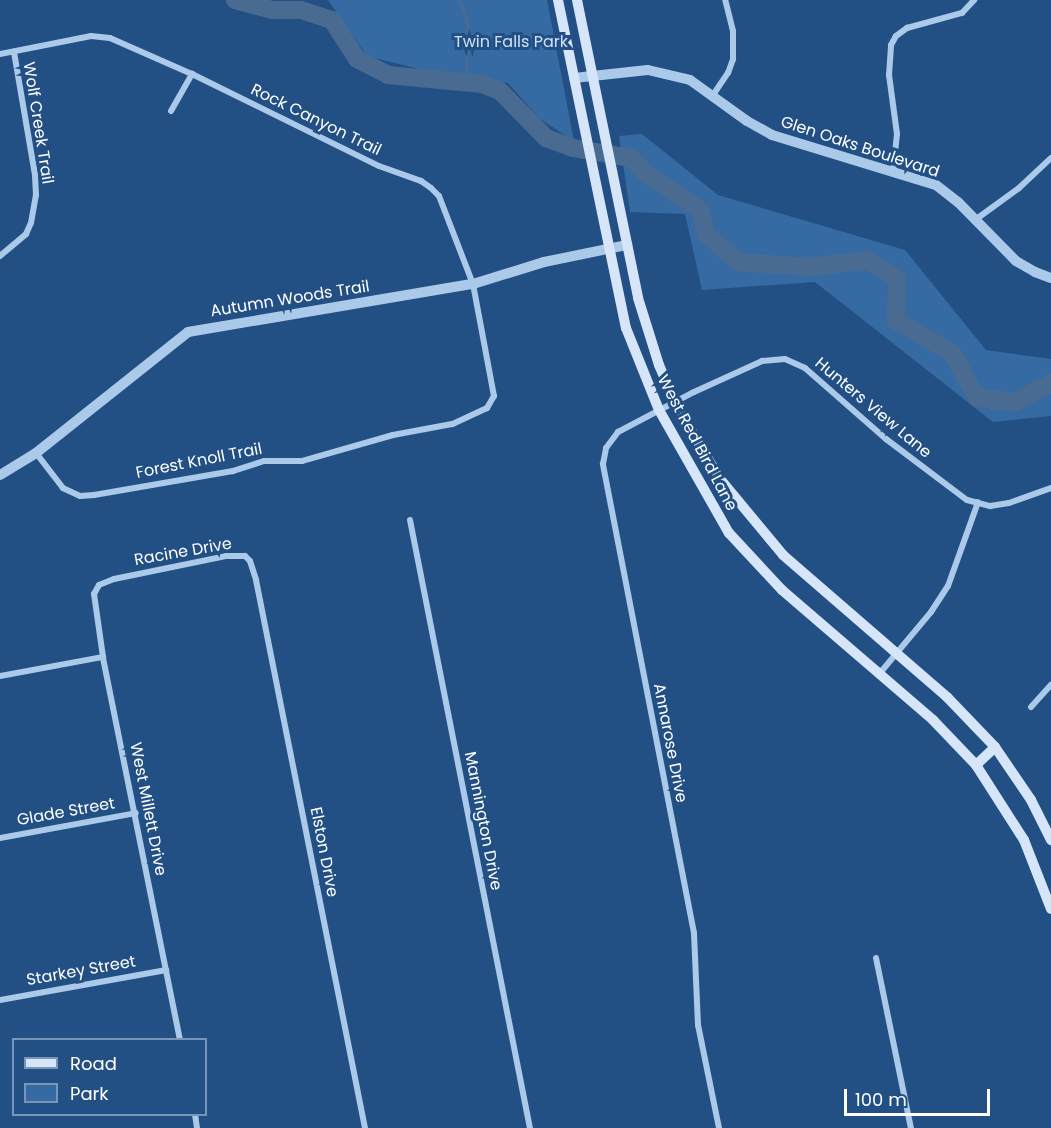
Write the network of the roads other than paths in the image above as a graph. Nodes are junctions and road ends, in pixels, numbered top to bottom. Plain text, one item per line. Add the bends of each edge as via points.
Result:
1 (558, 0) edge
2 (577, 0) edge
3 (725, 0) edge
4 (974, 0) edge
5 (14, 52) junction
6 (0, 54) edge
7 (192, 74) junction
8 (591, 75) junction
9 (574, 78) junction
10 (713, 95) junction
11 (171, 111) dead end
12 (1051, 158) edge
13 (893, 172) junction
14 (975, 220) junction
15 (627, 245) junction
16 (609, 248) junction
17 (0, 256) edge
18 (1051, 278) edge
19 (473, 284) junction
20 (490, 376) joint
21 (675, 402) junction
22 (659, 410) junction
23 (36, 453) junction
24 (0, 475) edge
25 (1051, 488) edge
26 (978, 502) junction
27 (410, 520) dead end
28 (256, 580) joint
29 (99, 585) joint
30 (897, 654) junction
31 (103, 657) junction
32 (880, 673) junction
33 (0, 676) edge
34 (1051, 685) edge
35 (1031, 706) dead end
36 (995, 747) junction
37 (976, 765) junction
38 (136, 813) junction
39 (0, 838) edge
40 (1051, 840) edge
41 (1051, 909) edge
42 (876, 958) dead end
43 (166, 970) junction
44 (0, 1000) edge
45 (180, 1038) edge
46 (365, 1128) edge
47 (530, 1128) edge
48 (719, 1128) edge
49 (911, 1128) edge

1 - 9 main road, West Red Bird Lane
2 - 8 main road, West Red Bird Lane
3 - 10 street via 733,31 733,59
4 - 13 street via 962,13 906,28 891,45 889,75 897,134
5 - 6 street, Rock Canyon Trail
5 - 7 street, Rock Canyon Trail via 100,36
5 - 17 street, Wolf Creek Trail via 36,195 26,234
7 - 11 street
7 - 19 street, Rock Canyon Trail via 431,188 443,206
8 - 9 street, Glen Oaks Boulevard
8 - 10 street, Glen Oaks Boulevard via 636,70 659,72 690,80
8 - 15 main road, West Red Bird Lane
9 - 16 main road, West Red Bird Lane
10 - 13 street, Glen Oaks Boulevard via 771,135
12 - 14 street via 1019,188
13 - 14 street, Glen Oaks Boulevard via 936,185
14 - 18 street, Glen Oaks Boulevard via 1016,261
15 - 16 street, Autumn Woods Trail
15 - 21 main road, West Red Bird Lane via 646,328
16 - 19 street, Autumn Woods Trail via 544,262
16 - 22 main road, West Red Bird Lane via 626,328
19 - 20 street, Rock Canyon Trail
19 - 23 street, Autumn Woods Trail via 189,332
20 - 23 street, Forest Knoll Trail via 494,396 478,414 302,461 264,460 233,471 80,496 63,488
21 - 22 street, Annarose Drive
21 - 26 street, Hunters View Lane via 762,361 790,360 805,368 955,493
21 - 30 main road, West Red Bird Lane via 710,462 753,522 783,555
22 - 32 main road, West Red Bird Lane via 729,533 782,590
22 - 48 street, Annarose Drive via 611,439 603,464 694,933 698,1025
23 - 24 street, Autumn Woods Trail
25 - 26 street, Hunters View Lane via 1009,503 990,506
26 - 30 street via 948,586
27 - 47 street, Mannington Drive
28 - 29 street, Racine Drive via 250,561 238,555
28 - 46 street, Elston Drive
29 - 31 street, West Millett Drive via 94,594
30 - 32 street
30 - 36 main road, West Red Bird Lane via 947,697
31 - 33 street
31 - 38 street, West Millett Drive
32 - 37 main road, West Red Bird Lane
34 - 35 street
36 - 37 main road
36 - 40 main road, West Red Bird Lane via 1032,800
37 - 41 main road, West Red Bird Lane via 1024,840
38 - 39 street, Glade Street
38 - 43 street, West Millett Drive
42 - 49 street
43 - 44 street, Starkey Street
43 - 45 street, West Millett Drive

